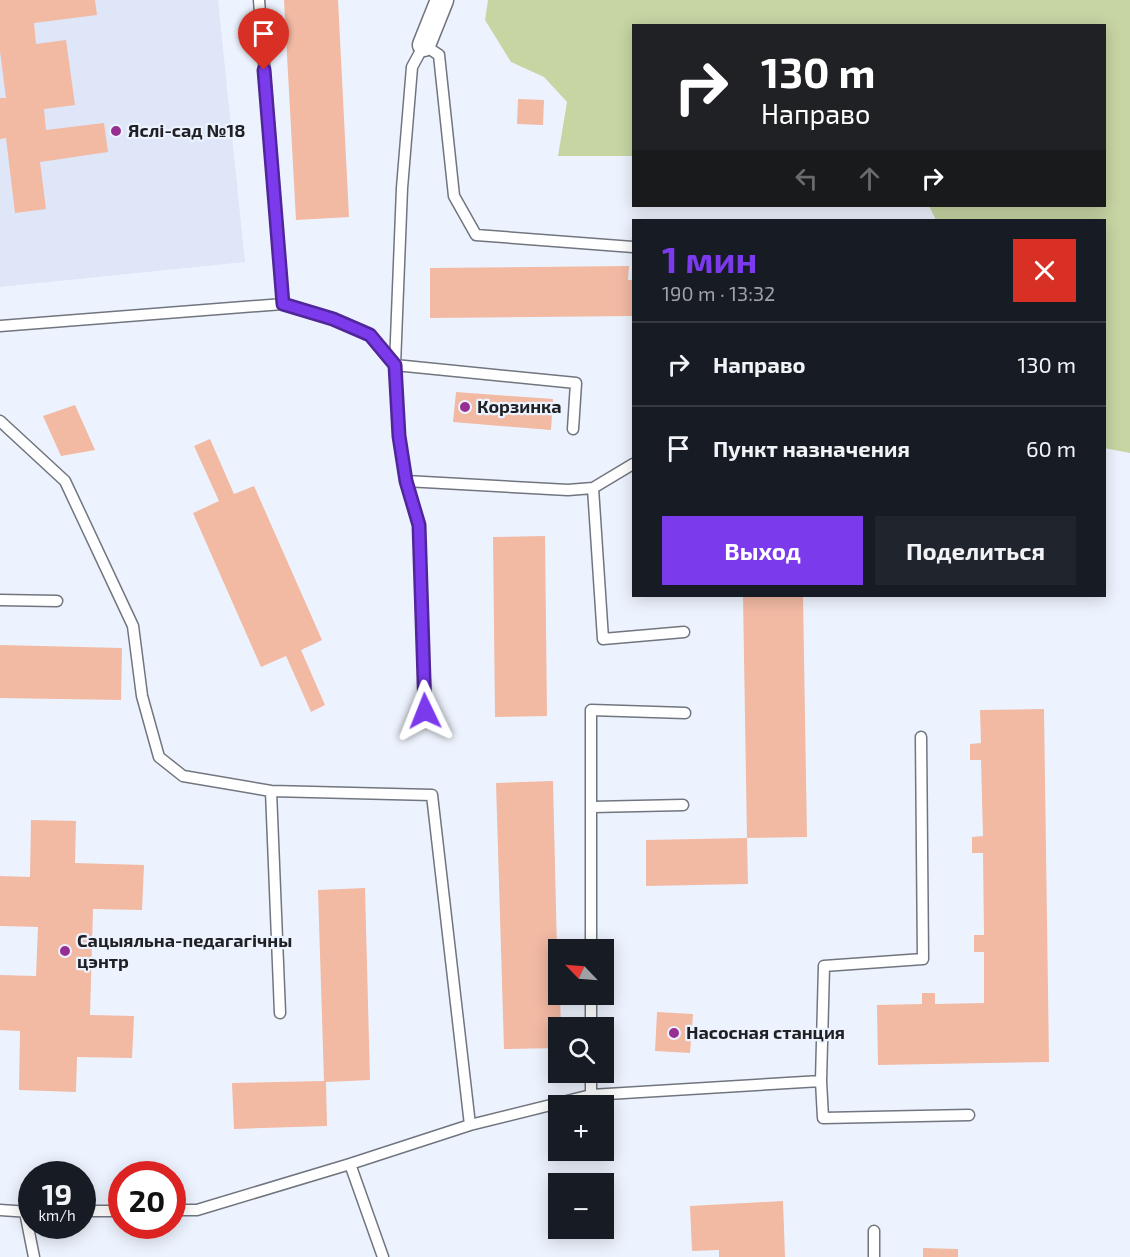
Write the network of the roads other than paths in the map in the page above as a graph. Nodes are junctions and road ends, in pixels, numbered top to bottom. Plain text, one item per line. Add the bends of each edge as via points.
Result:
1 (258, 0) edge
2 (442, 0) edge
3 (424, 45) junction
4 (632, 247) edge
5 (283, 304) junction
6 (0, 326) edge
7 (395, 365) junction
8 (0, 421) edge
9 (573, 429) dead end
10 (632, 465) edge
11 (406, 481) junction
12 (593, 488) junction
13 (0, 600) edge
14 (57, 601) dead end
15 (684, 632) dead end
16 (425, 711) dead end
17 (685, 713) dead end
18 (921, 737) dead end
19 (271, 791) junction
20 (683, 805) dead end
21 (591, 807) junction
22 (591, 939) edge
23 (280, 1013) dead end
24 (820, 1081) junction
25 (591, 1083) edge
26 (591, 1095) joint
27 (548, 1106) edge
28 (969, 1115) dead end
29 (470, 1125) junction
30 (350, 1164) junction
31 (0, 1210) edge
32 (186, 1210) edge
33 (18, 1211) edge
34 (874, 1231) dead end
35 (32, 1239) edge
36 (34, 1257) edge
37 (383, 1257) edge
38 (874, 1257) edge

1 - 5 lane
2 - 3 street
3 - 4 lane via 439,55 454,196 476,235
3 - 7 lane via 412,67 402,188
5 - 6 lane
5 - 7 lane via 370,335
7 - 9 lane via 576,383
7 - 11 lane
8 - 19 lane via 65,481 133,626 142,696 159,757 183,776
10 - 12 lane
11 - 12 lane
11 - 16 lane via 419,525
12 - 15 lane via 603,639
13 - 14 lane
17 - 21 lane via 591,710
18 - 24 lane via 923,959 824,966
19 - 23 lane
19 - 29 lane via 432,795
20 - 21 lane
21 - 22 lane
24 - 26 lane
24 - 28 lane via 823,1118
25 - 26 lane
27 - 29 lane
29 - 30 lane
30 - 32 lane via 198,1210
30 - 37 lane
31 - 33 lane
34 - 38 lane
35 - 36 lane

